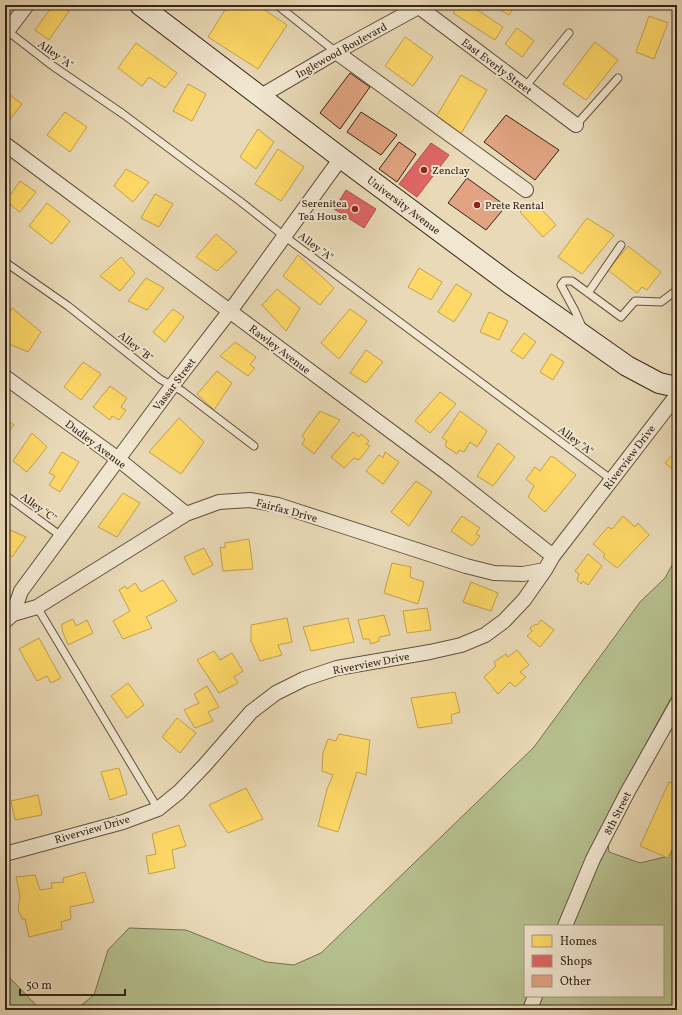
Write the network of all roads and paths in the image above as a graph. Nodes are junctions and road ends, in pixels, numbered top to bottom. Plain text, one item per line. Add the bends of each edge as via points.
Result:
1 (27, 5) edge
2 (140, 5) edge
3 (277, 5) edge
4 (421, 6) edge
5 (6, 32) edge
6 (569, 33) dead end
7 (336, 52) junction
8 (618, 78) dead end
9 (525, 87) junction
10 (261, 96) junction
11 (576, 126) joint
12 (5, 144) edge
13 (341, 158) junction
14 (526, 190) dead end
15 (284, 236) junction
16 (621, 245) dead end
17 (5, 262) edge
18 (677, 290) edge
19 (588, 293) junction
20 (230, 311) junction
21 (588, 339) junction
22 (5, 377) edge
23 (668, 385) edge
24 (172, 386) junction
25 (677, 395) edge
26 (254, 446) dead end
27 (118, 459) junction
28 (612, 480) junction
29 (5, 495) edge
30 (186, 514) junction
31 (61, 536) junction
32 (553, 556) junction
33 (545, 570) junction
34 (37, 607) junction
35 (8, 614) edge
36 (677, 704) edge
37 (158, 809) junction
38 (5, 854) edge
39 (565, 925) edge
40 (535, 997) edge
41 (530, 1010) edge

1 - 5 street
2 - 10 street, University Avenue
3 - 7 lane
4 - 7 street, Inglewood Boulevard
4 - 9 street, East Everly Street
5 - 15 lane, Alley "A" via 123,114
6 - 9 lane
7 - 10 street, Inglewood Boulevard
7 - 14 street
8 - 11 lane
9 - 11 street, East Everly Street
10 - 13 street, University Avenue
12 - 20 street, Rawley Avenue
13 - 15 street, Vassar Street
13 - 21 street, University Avenue
15 - 20 street, Vassar Street
15 - 28 lane, Alley "A"
16 - 19 lane
17 - 24 lane, Alley "B" via 68,306 139,364
18 - 19 lane via 661,302 635,301 621,317
19 - 21 lane via 572,281 564,281 561,285
20 - 24 street, Vassar Street
20 - 32 street, Rawley Avenue via 447,473
21 - 23 street, University Avenue via 627,366
22 - 27 street, Dudley Avenue
24 - 26 lane, Alley "B"
24 - 27 street, Vassar Street
25 - 28 street, Riverview Drive
27 - 30 street, Dudley Avenue
27 - 31 street, Vassar Street
28 - 32 street, Riverview Drive
29 - 31 lane, Alley "C"
30 - 33 street, Fairfax Drive via 219,502 250,500 278,505 494,573 523,574
30 - 34 street, Fairfax Drive
31 - 35 street, Vassar Street via 21,591
32 - 33 street, Riverview Drive
33 - 37 street, Riverview Drive via 524,600 504,621 485,634 461,645 337,668 276,693 251,712 204,766
34 - 35 street, Fairfax Drive
34 - 37 lane
36 - 39 street, 8th Street via 593,860
37 - 38 street, Riverview Drive via 123,822
40 - 41 street

